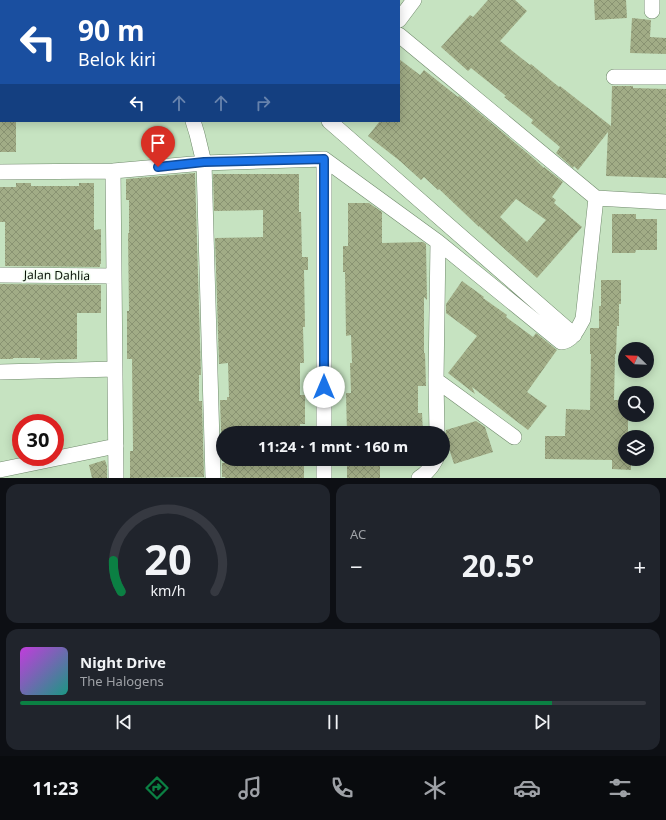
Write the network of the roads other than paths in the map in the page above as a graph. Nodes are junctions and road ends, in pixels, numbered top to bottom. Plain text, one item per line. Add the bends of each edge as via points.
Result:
1 (414, 0) edge
2 (400, 19) edge
3 (400, 36) edge
4 (614, 77) dead end
5 (666, 77) edge
6 (193, 122) edge
7 (330, 122) edge
8 (324, 159) junction
9 (204, 162) junction
10 (113, 171) junction
11 (0, 172) edge
12 (596, 198) junction
13 (666, 202) edge
14 (438, 242) junction
15 (0, 275) edge
16 (114, 276) junction
17 (574, 335) junction
18 (115, 369) junction
19 (0, 372) edge
20 (436, 380) junction
21 (324, 426) edge
22 (437, 426) edge
23 (514, 437) dead end
24 (116, 446) junction
25 (324, 466) edge
26 (432, 466) edge
27 (0, 470) edge
28 (116, 478) edge
29 (213, 478) edge
30 (324, 478) edge
31 (419, 478) edge

1 - 2 street
3 - 12 street
4 - 5 street
6 - 9 street
7 - 17 street
8 - 9 street
8 - 14 street
8 - 21 street
9 - 10 street
9 - 29 street
10 - 11 street
10 - 16 street
12 - 13 street
12 - 17 street via 583,319
14 - 17 street via 558,340 562,342
14 - 20 street
15 - 16 street, Jalan Dahlia
16 - 18 street
18 - 19 street
18 - 24 street
20 - 22 street
20 - 23 street
24 - 27 street
24 - 28 street
25 - 30 street
26 - 31 street

